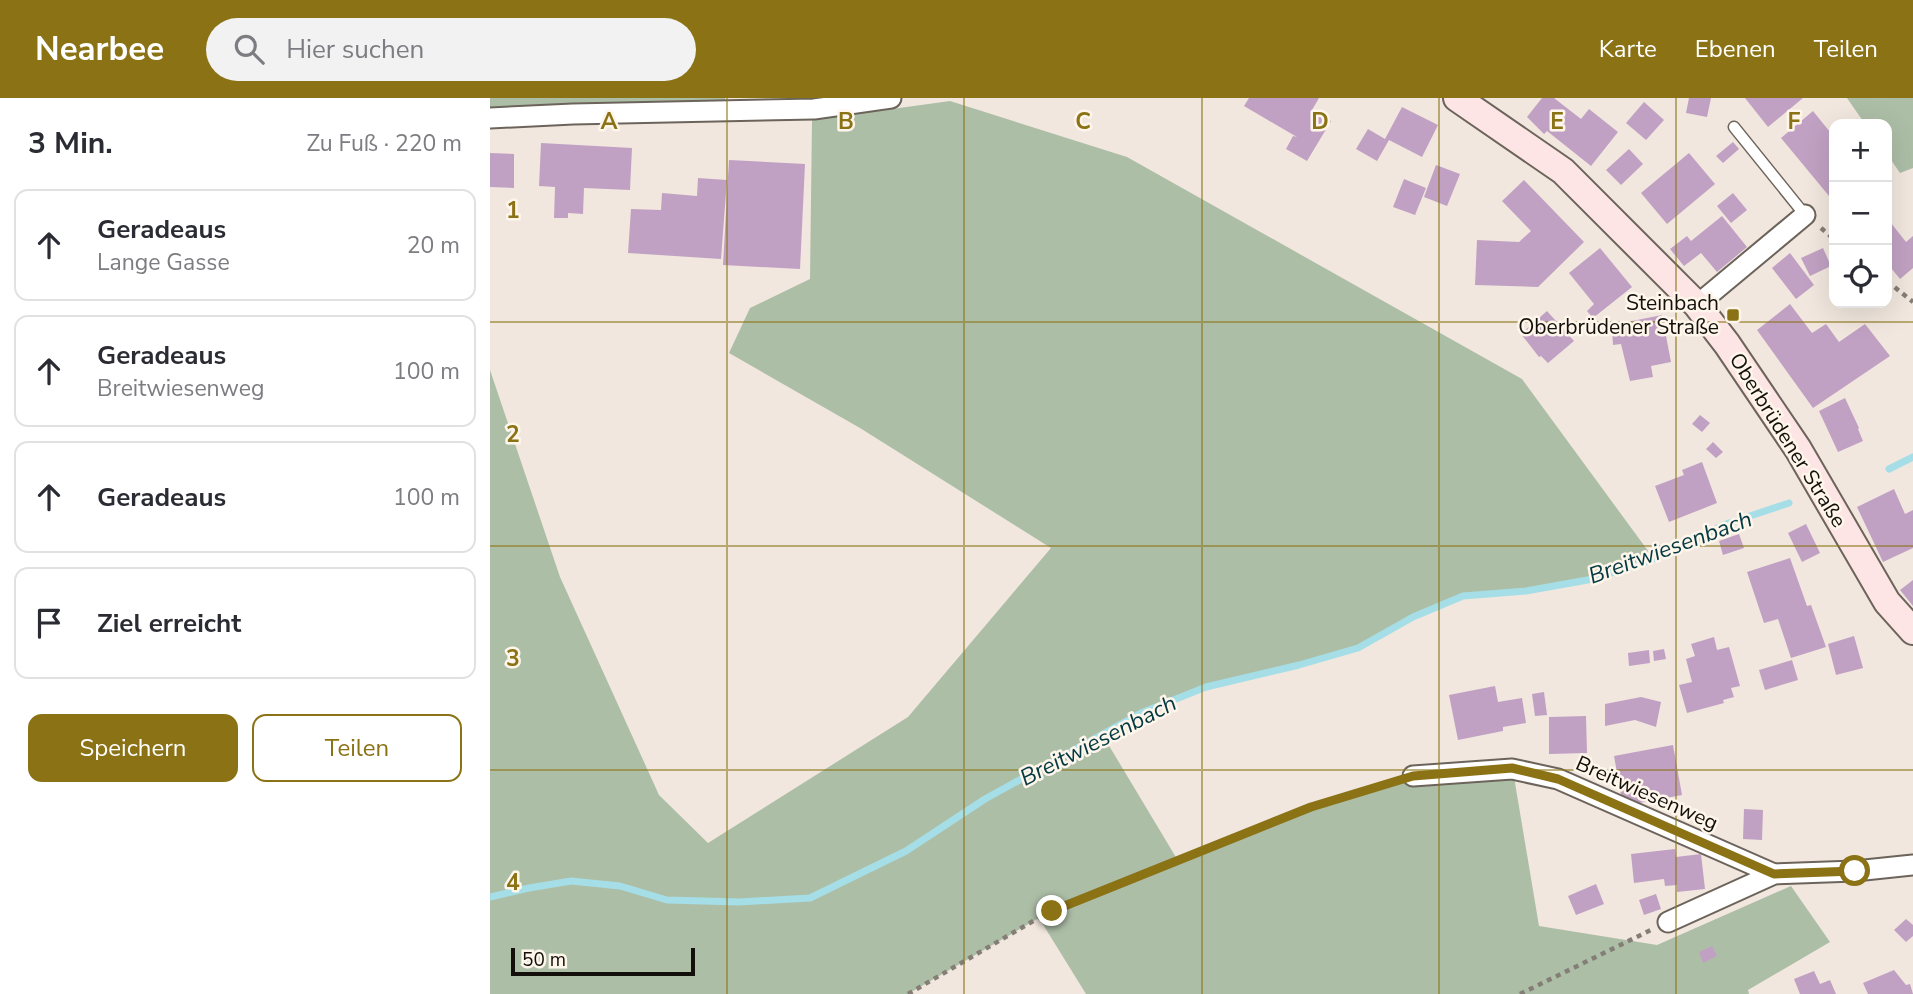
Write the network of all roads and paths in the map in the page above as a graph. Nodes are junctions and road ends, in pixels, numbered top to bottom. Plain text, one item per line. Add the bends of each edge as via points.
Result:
1 (891, 98) edge
2 (1457, 98) edge
3 (490, 118) edge
4 (1734, 127) dead end
5 (1805, 215) joint
6 (1892, 285) edge
7 (1913, 302) edge
8 (1697, 304) junction
9 (1913, 631) edge
10 (1413, 776) joint
11 (1913, 865) edge
12 (1774, 874) junction
13 (1668, 922) joint
14 (908, 994) edge
15 (1520, 994) edge

1 - 3 street via 814,109
2 - 8 street, Oberbrüdener Straße via 1563,171
4 - 5 lane
5 - 8 street
6 - 7 path
8 - 9 street, Oberbrüdener Straße via 1798,449 1887,602
10 - 12 street, Breitwiesenweg via 1512,768 1558,779
10 - 14 path via 1311,807 1052,911
11 - 12 street
12 - 13 street
13 - 15 path

